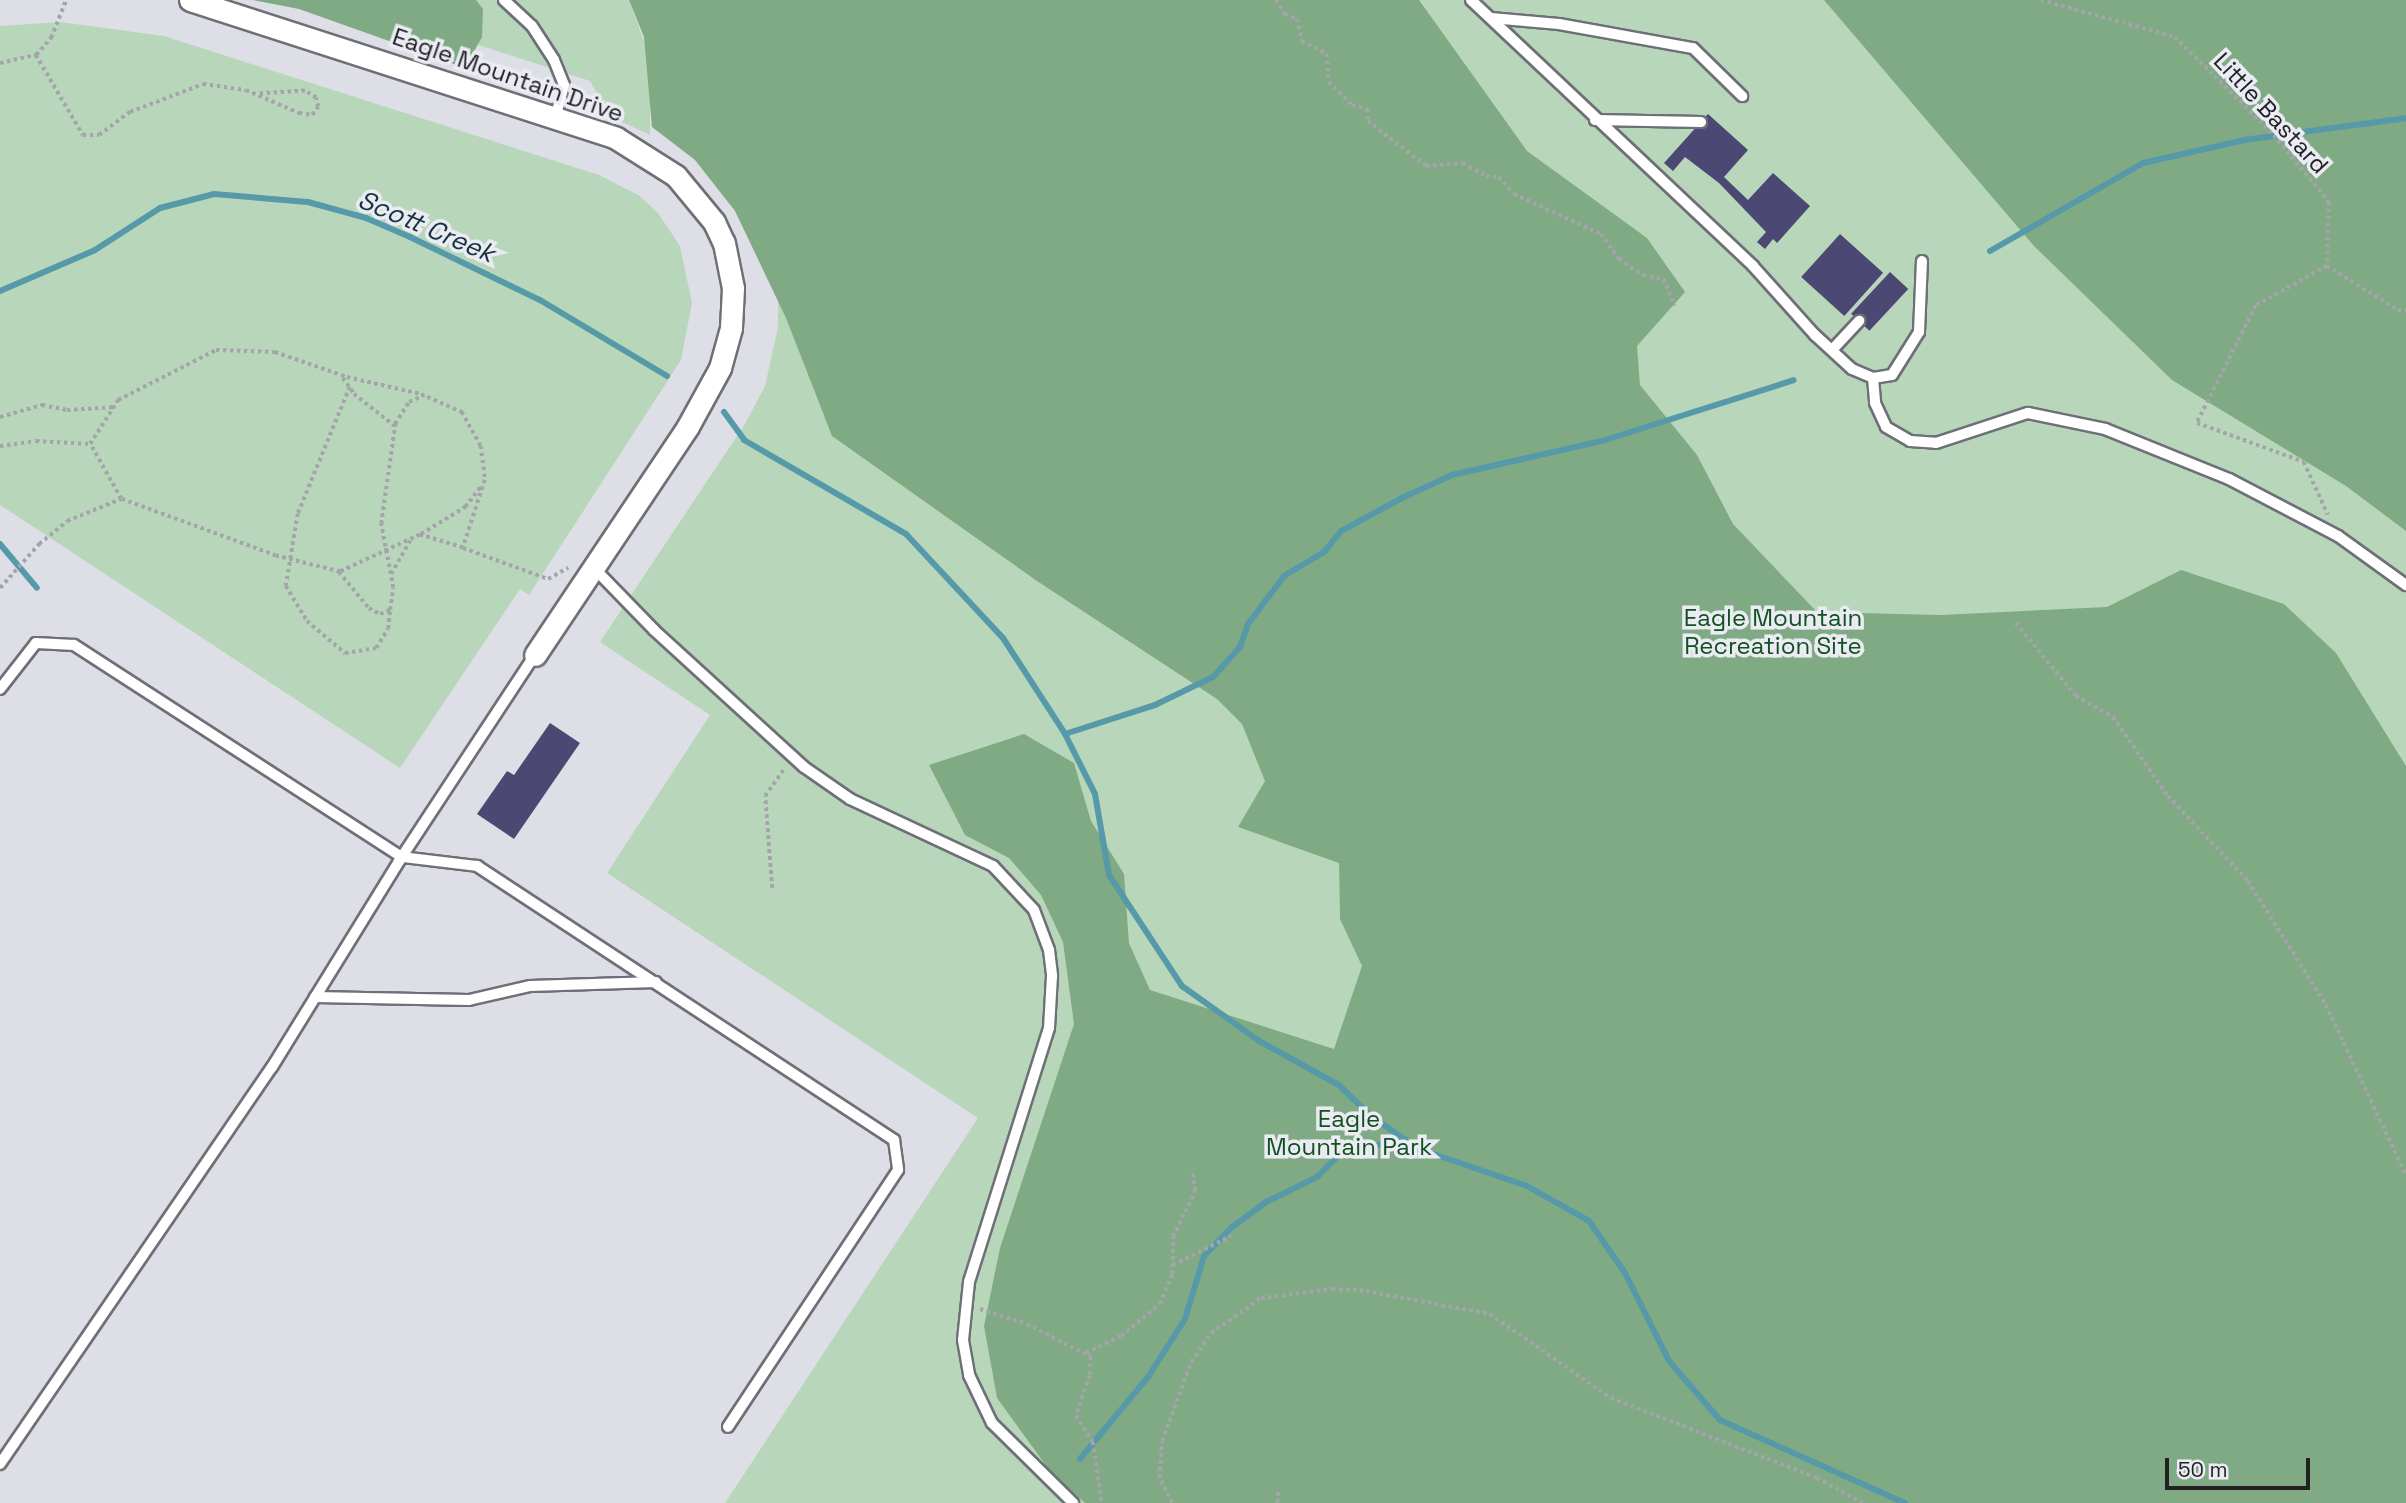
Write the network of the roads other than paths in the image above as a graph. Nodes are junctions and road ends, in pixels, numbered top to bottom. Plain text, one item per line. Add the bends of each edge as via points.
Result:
1 (190, 0) edge
2 (504, 0) edge
3 (1471, 0) edge
4 (1490, 18) junction
5 (1742, 96) dead end
6 (556, 115) junction
7 (1595, 120) junction
8 (1701, 122) dead end
9 (1922, 261) dead end
10 (1859, 321) dead end
11 (1832, 350) junction
12 (1873, 378) junction
13 (594, 568) junction
14 (2406, 585) edge
15 (535, 655) joint
16 (0, 689) edge
17 (402, 857) junction
18 (656, 982) junction
19 (315, 997) junction
20 (728, 1427) dead end
21 (0, 1464) edge
22 (1073, 1503) edge

1 - 6 street, Eagle Mountain Drive
2 - 6 lane via 532,26 554,60 564,85
3 - 4 lane
4 - 5 lane via 1559,24 1693,48
4 - 7 lane
6 - 13 street, Eagle Mountain Drive via 635,147 677,176 704,205 719,232 733,288 732,328 713,383
7 - 8 lane
7 - 11 lane via 1753,266
9 - 12 lane via 1919,332 1892,375
10 - 11 lane
11 - 12 lane via 1852,369
12 - 14 lane via 1875,403 1886,427 1910,441 1936,443 2028,413 2105,429 2229,479 2338,536
13 - 15 street, Eagle Mountain Drive
13 - 22 lane via 792,757 850,799 993,866 1034,910 1049,950 1053,1003 979,1247 965,1306 966,1361 992,1423
15 - 17 lane
16 - 17 lane via 36,643 74,645
17 - 18 lane via 477,866
17 - 19 lane
18 - 19 lane via 530,986 468,1000
18 - 20 lane via 894,1140 898,1170
19 - 21 lane via 157,1239

